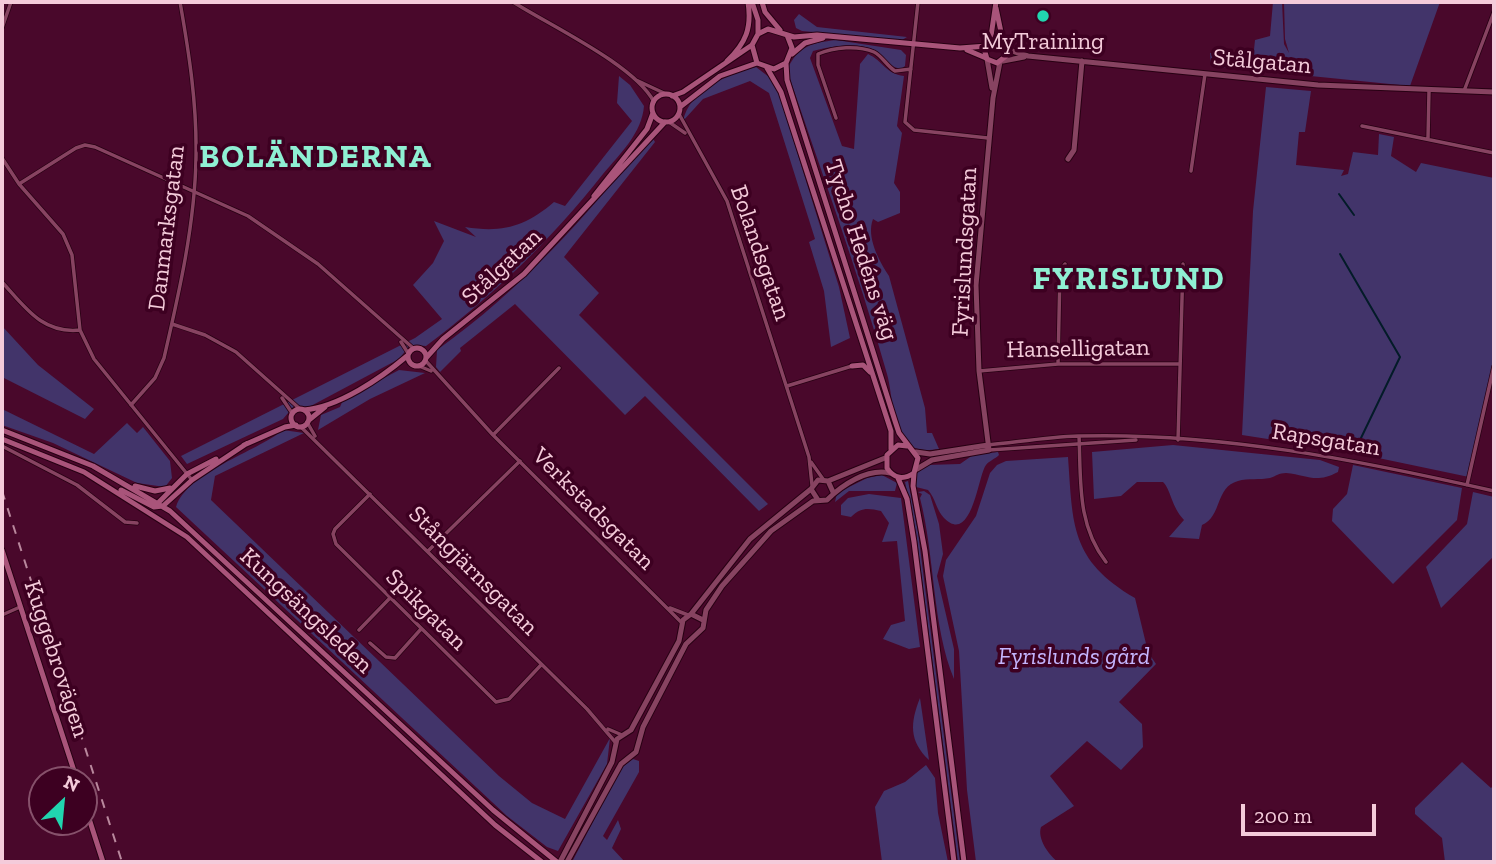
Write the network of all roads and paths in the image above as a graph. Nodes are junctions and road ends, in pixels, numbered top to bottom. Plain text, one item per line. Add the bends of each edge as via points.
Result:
1 (11, 2) edge
2 (180, 2) edge
3 (750, 2) edge
4 (762, 2) edge
5 (918, 2) edge
6 (516, 3) edge
7 (996, 5) edge
8 (1494, 12) edge
9 (2, 29) edge
10 (780, 30) junction
11 (758, 34) junction
12 (787, 35) junction
13 (830, 36) junction
14 (913, 44) junction
15 (752, 45) junction
16 (988, 45) junction
17 (1005, 47) junction
18 (960, 48) junction
19 (791, 55) junction
20 (1028, 56) junction
21 (986, 59) junction
22 (1082, 61) junction
23 (1002, 62) junction
24 (757, 63) junction
25 (786, 64) junction
26 (720, 67) junction
27 (767, 68) junction
28 (911, 69) junction
29 (1205, 74) junction
30 (630, 76) junction
31 (1429, 91) junction
32 (1464, 91) junction
33 (1494, 92) edge
34 (669, 95) junction
35 (993, 98) junction
36 (654, 102) junction
37 (679, 111) junction
38 (653, 113) junction
39 (836, 118) dead end
40 (667, 122) junction
41 (1362, 127) dead end
42 (690, 136) junction
43 (990, 138) junction
44 (1428, 139) junction
45 (1494, 153) edge
46 (2, 158) edge
47 (1068, 159) dead end
48 (1191, 171) dead end
49 (19, 184) junction
50 (194, 192) junction
51 (580, 216) junction
52 (1065, 264) dead end
53 (1183, 264) dead end
54 (2, 282) edge
55 (172, 324) junction
56 (80, 330) junction
57 (443, 340) junction
58 (422, 349) junction
59 (410, 352) junction
60 (865, 352) junction
61 (426, 359) junction
62 (1058, 364) junction
63 (1179, 364) junction
64 (415, 365) junction
65 (852, 366) junction
66 (1494, 366) edge
67 (559, 368) dead end
68 (979, 371) junction
69 (387, 372) junction
70 (433, 372) junction
71 (873, 376) junction
72 (787, 386) junction
73 (277, 391) junction
74 (335, 400) junction
75 (131, 405) junction
76 (302, 410) junction
77 (292, 414) junction
78 (303, 424) junction
79 (2, 430) edge
80 (267, 434) junction
81 (493, 435) junction
82 (1079, 436) junction
83 (2, 439) edge
84 (1149, 439) junction
85 (1178, 440) junction
86 (246, 444) junction
87 (1080, 445) junction
88 (2, 446) edge
89 (907, 446) junction
90 (989, 447) junction
91 (891, 449) junction
92 (916, 452) junction
93 (809, 457) junction
94 (886, 458) junction
95 (520, 461) junction
96 (915, 471) junction
97 (84, 472) junction
98 (890, 473) junction
99 (187, 474) junction
100 (898, 478) junction
101 (120, 480) junction
102 (192, 480) junction
103 (825, 480) junction
104 (1468, 485) junction
105 (172, 487) junction
106 (812, 487) junction
107 (1494, 491) edge
108 (833, 492) junction
109 (370, 494) junction
110 (174, 495) junction
111 (818, 500) junction
112 (159, 506) junction
113 (158, 517) junction
114 (137, 523) dead end
115 (191, 529) junction
116 (2, 550) edge
117 (428, 551) junction
118 (1106, 562) dead end
119 (390, 598) junction
120 (20, 607) junction
121 (668, 607) junction
122 (689, 614) junction
123 (2, 615) edge
124 (703, 621) junction
125 (682, 626) junction
126 (421, 629) junction
127 (359, 630) dead end
128 (694, 636) junction
129 (370, 643) dead end
130 (542, 665) junction
131 (604, 726) junction
132 (623, 735) junction
133 (638, 744) junction
134 (616, 746) junction
135 (628, 757) junction
136 (72, 766) edge
137 (95, 836) edge
138 (103, 862) edge
139 (542, 862) edge
140 (558, 862) edge
141 (567, 862) edge
142 (954, 862) edge
143 (964, 862) edge

1 - 9 street
2 - 50 street, Danmarksgatan via 193,81
3 - 11 main road
3 - 26 main road via 748,35
4 - 10 main road
5 - 14 street
6 - 30 street
7 - 16 main road
7 - 17 main road
8 - 32 street
10 - 11 main road
10 - 12 main road
11 - 15 main road
12 - 13 main road
12 - 19 main road
13 - 14 main road
13 - 19 main road via 805,43
14 - 18 main road
14 - 28 street
15 - 24 main road
15 - 26 main road
16 - 17 main road via 999,42
16 - 18 main road
16 - 21 main road
17 - 20 street, Stålgatan
17 - 23 main road
18 - 21 main road
19 - 25 main road
20 - 22 street, Stålgatan
20 - 23 street, Stålgatan
21 - 23 main road
21 - 35 street, Fyrislundsgatan
22 - 29 street, Stålgatan
22 - 47 street via 1074,150
23 - 35 street, Fyrislundsgatan
24 - 27 main road
24 - 37 main road via 720,76
25 - 27 main road
25 - 89 main road, Tycho Hedéns väg via 787,80 895,421
26 - 34 main road via 683,92
27 - 60 main road, Tycho Hedéns väg via 781,92
28 - 39 street via 895,71 877,54 863,49 818,54
28 - 43 street via 905,122 909,128
29 - 31 street, Stålgatan
29 - 48 street
30 - 34 street
30 - 36 street
31 - 32 street, Stålgatan
31 - 44 street
32 - 33 street, Stålgatan
34 - 36 main road
34 - 37 main road
35 - 43 street, Fyrislundsgatan
36 - 38 main road
37 - 40 main road, Stålgatan
37 - 42 street, Bolandsgatan
38 - 40 main road
38 - 51 main road, Stålgatan via 647,128
40 - 42 street, Bolandsgatan
40 - 51 main road, Stålgatan via 652,132
41 - 44 street
42 - 72 street, Bolandsgatan via 727,201
43 - 68 street, Fyrislundsgatan via 976,285
44 - 45 street
46 - 49 street
49 - 50 street via 88,145
49 - 56 street via 55,223 68,247
50 - 55 street, Danmarksgatan
50 - 59 street via 248,216 288,242 347,289
51 - 57 main road, Stålgatan via 510,288
52 - 62 street via 1060,271
53 - 63 street
54 - 56 street via 42,325 66,332
55 - 73 street via 236,352
55 - 75 street, Danmarksgatan via 155,378
56 - 75 street via 104,373
57 - 58 main road, Stålgatan
57 - 61 main road, Stålgatan
58 - 59 main road
58 - 61 main road
59 - 64 main road
59 - 69 main road
60 - 65 main road
60 - 71 main road, Tycho Hedéns väg
61 - 64 main road, Stålgatan
61 - 70 street, Verkstadsgatan
62 - 63 street, Hanselligatan
62 - 68 street, Hanselligatan
63 - 85 street
64 - 69 main road
64 - 70 street, Verkstadsgatan
65 - 71 main road via 863,365
65 - 72 street
66 - 104 street
67 - 81 street
68 - 90 street, Fyrislundsgatan
69 - 74 main road
70 - 81 street, Verkstadsgatan
71 - 91 main road, Tycho Hedéns väg via 891,431
72 - 93 street, Bolandsgatan
73 - 76 street
73 - 77 street
74 - 76 main road
74 - 78 main road
75 - 99 street
76 - 77 main road
76 - 78 main road
77 - 78 main road
77 - 80 main road
78 - 80 main road
78 - 109 street, Stångjärnsgatan
79 - 101 main road, Kungsängsleden
80 - 86 main road
81 - 95 street, Verkstadsgatan
82 - 84 street, Rapsgatan
82 - 87 street
82 - 90 street, Rapsgatan
83 - 97 main road, Kungsängsleden
84 - 85 street, Rapsgatan
84 - 87 street, Rapsgatan
85 - 104 street, Rapsgatan via 1334,457
86 - 99 main road
86 - 102 main road
87 - 90 street, Rapsgatan
87 - 118 street via 1085,523
88 - 114 street via 77,485 125,522
89 - 91 main road
89 - 92 main road
90 - 92 street, Rapsgatan
90 - 96 street, Rapsgatan via 932,460
91 - 94 main road
92 - 96 main road
93 - 103 street, Bolandsgatan
93 - 106 street, Bolandsgatan
94 - 98 main road
94 - 103 street
95 - 117 street
95 - 121 street, Verkstadsgatan
96 - 100 main road
96 - 143 main road via 913,486
97 - 112 main road
97 - 113 main road, Kungsängsleden
98 - 100 main road
98 - 108 street via 869,475
99 - 102 street
99 - 105 main road
100 - 142 main road via 906,493 914,542
101 - 105 main road via 155,491
101 - 112 main road, Kungsängsleden
102 - 110 main road
103 - 106 street
103 - 108 street
104 - 107 street, Rapsgatan
105 - 112 main road
106 - 111 street
106 - 122 street via 750,539
108 - 111 street
109 - 117 street, Stångjärnsgatan
109 - 119 street, Spikgatan via 333,534 336,544
110 - 112 main road
110 - 115 main road via 172,508
111 - 124 street via 757,543 722,586
112 - 113 main road
112 - 115 main road, Kungsängsleden
113 - 139 main road, Kungsängsleden via 195,544 495,825
115 - 140 main road, Kungsängsleden via 493,810
116 - 120 main road, Kuggebrovägen
117 - 130 street, Stångjärnsgatan
119 - 126 street, Spikgatan
119 - 127 street
120 - 123 street
120 - 136 main road, Kuggebrovägen
121 - 122 street, Verkstadsgatan
121 - 125 street, Verkstadsgatan
122 - 124 street
122 - 125 street
124 - 128 street via 701,632
125 - 128 street
125 - 132 street via 679,641 631,730
126 - 129 street via 395,658 386,657
126 - 130 street, Spikgatan via 499,703 509,699
128 - 133 street via 641,730
130 - 131 street, Stångjärnsgatan
131 - 132 street, Stångjärnsgatan
131 - 134 street, Stångjärnsgatan
132 - 133 street via 634,737
132 - 134 street
133 - 135 street
134 - 135 street via 619,754
134 - 140 street via 609,769
135 - 141 street
137 - 138 main road

